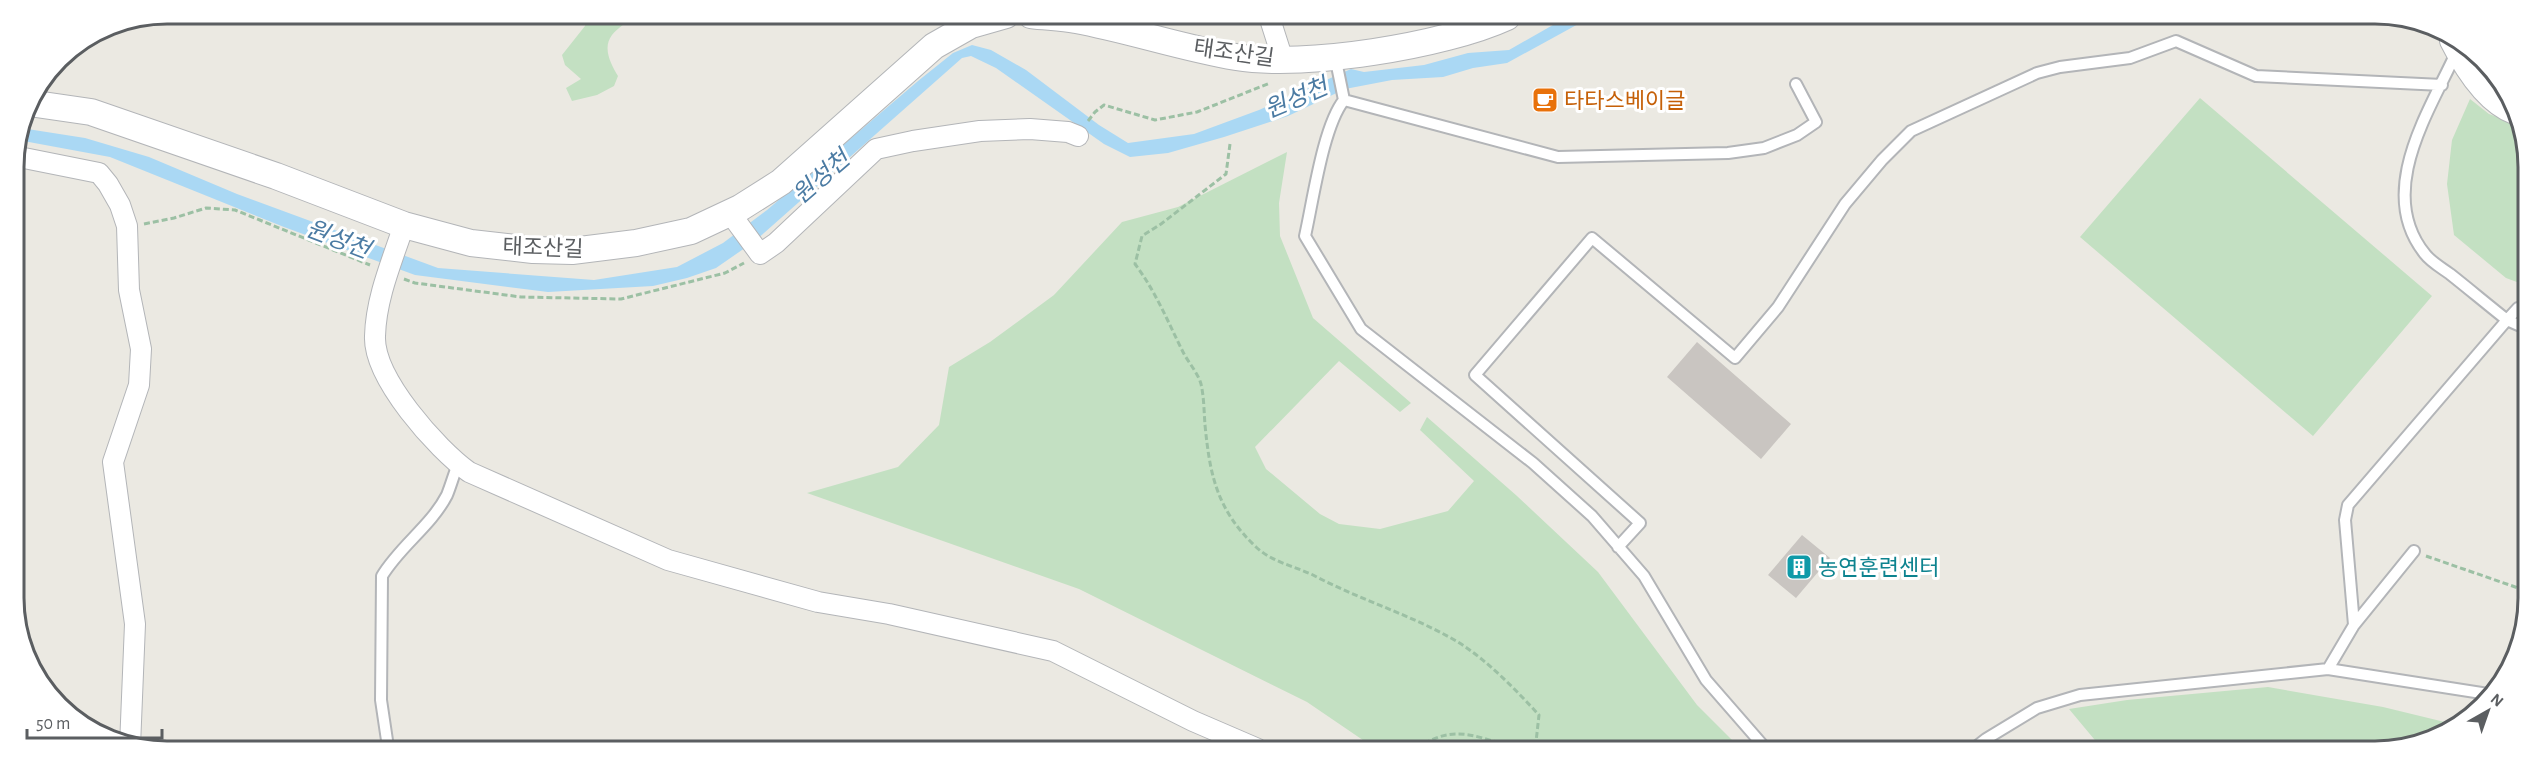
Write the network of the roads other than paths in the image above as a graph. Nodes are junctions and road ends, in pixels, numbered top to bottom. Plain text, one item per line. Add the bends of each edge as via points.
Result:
1 (974, 24) edge
2 (1095, 24) edge
3 (1272, 24) edge
4 (1491, 24) edge
5 (2453, 47) edge
6 (1283, 60) junction
7 (1335, 62) junction
8 (1796, 84) dead end
9 (2442, 84) junction
10 (1343, 96) junction
11 (39, 104) edge
12 (2506, 111) edge
13 (1078, 136) dead end
14 (24, 158) edge
15 (735, 218) junction
16 (400, 236) junction
17 (2518, 308) edge
18 (2507, 320) junction
19 (2518, 325) edge
20 (458, 464) junction
21 (1618, 547) junction
22 (2414, 552) road end
23 (2354, 625) junction
24 (2328, 669) junction
25 (2458, 688) edge
26 (130, 736) edge
27 (387, 741) edge
28 (1239, 741) edge
29 (1759, 741) edge
30 (1986, 741) edge

1 - 15 street, 태조산길 via 934,46
2 - 6 street, 태조산길 via 1237,57
3 - 6 street
4 - 7 street, 태조산길
5 - 9 lane
5 - 12 street via 2485,93
6 - 7 street, 태조산길
7 - 10 lane
8 - 10 lane via 1816,122 1797,135 1764,148 1639,157 1558,157
9 - 18 lane via 2410,154 2404,181 2407,214 2425,254
9 - 21 lane via 2256,76 2176,41 2130,58 2037,73 1911,131 1845,204 1778,307 1735,358 1592,238 1475,375 1640,523
10 - 21 lane via 1324,149 1305,236 1362,329 1533,463 1592,516
11 - 16 street, 태조산길 via 91,112 276,176
13 - 15 street via 1030,129 980,131 876,149 776,243 758,251
14 - 26 street via 99,173 120,205 127,226 129,290 141,349 139,385 113,462 135,624
15 - 16 street, 태조산길 via 636,243 572,251
16 - 20 street via 377,313 374,339 383,367 408,409 431,439
17 - 18 lane
18 - 19 lane
18 - 23 lane via 2348,505 2345,520
20 - 27 lane via 446,496 382,576 381,700
20 - 28 street via 668,560 818,602 1053,651
21 - 29 lane via 1644,576 1706,680
22 - 23 lane
23 - 24 lane
24 - 25 lane
24 - 30 lane via 2080,695 2037,708

